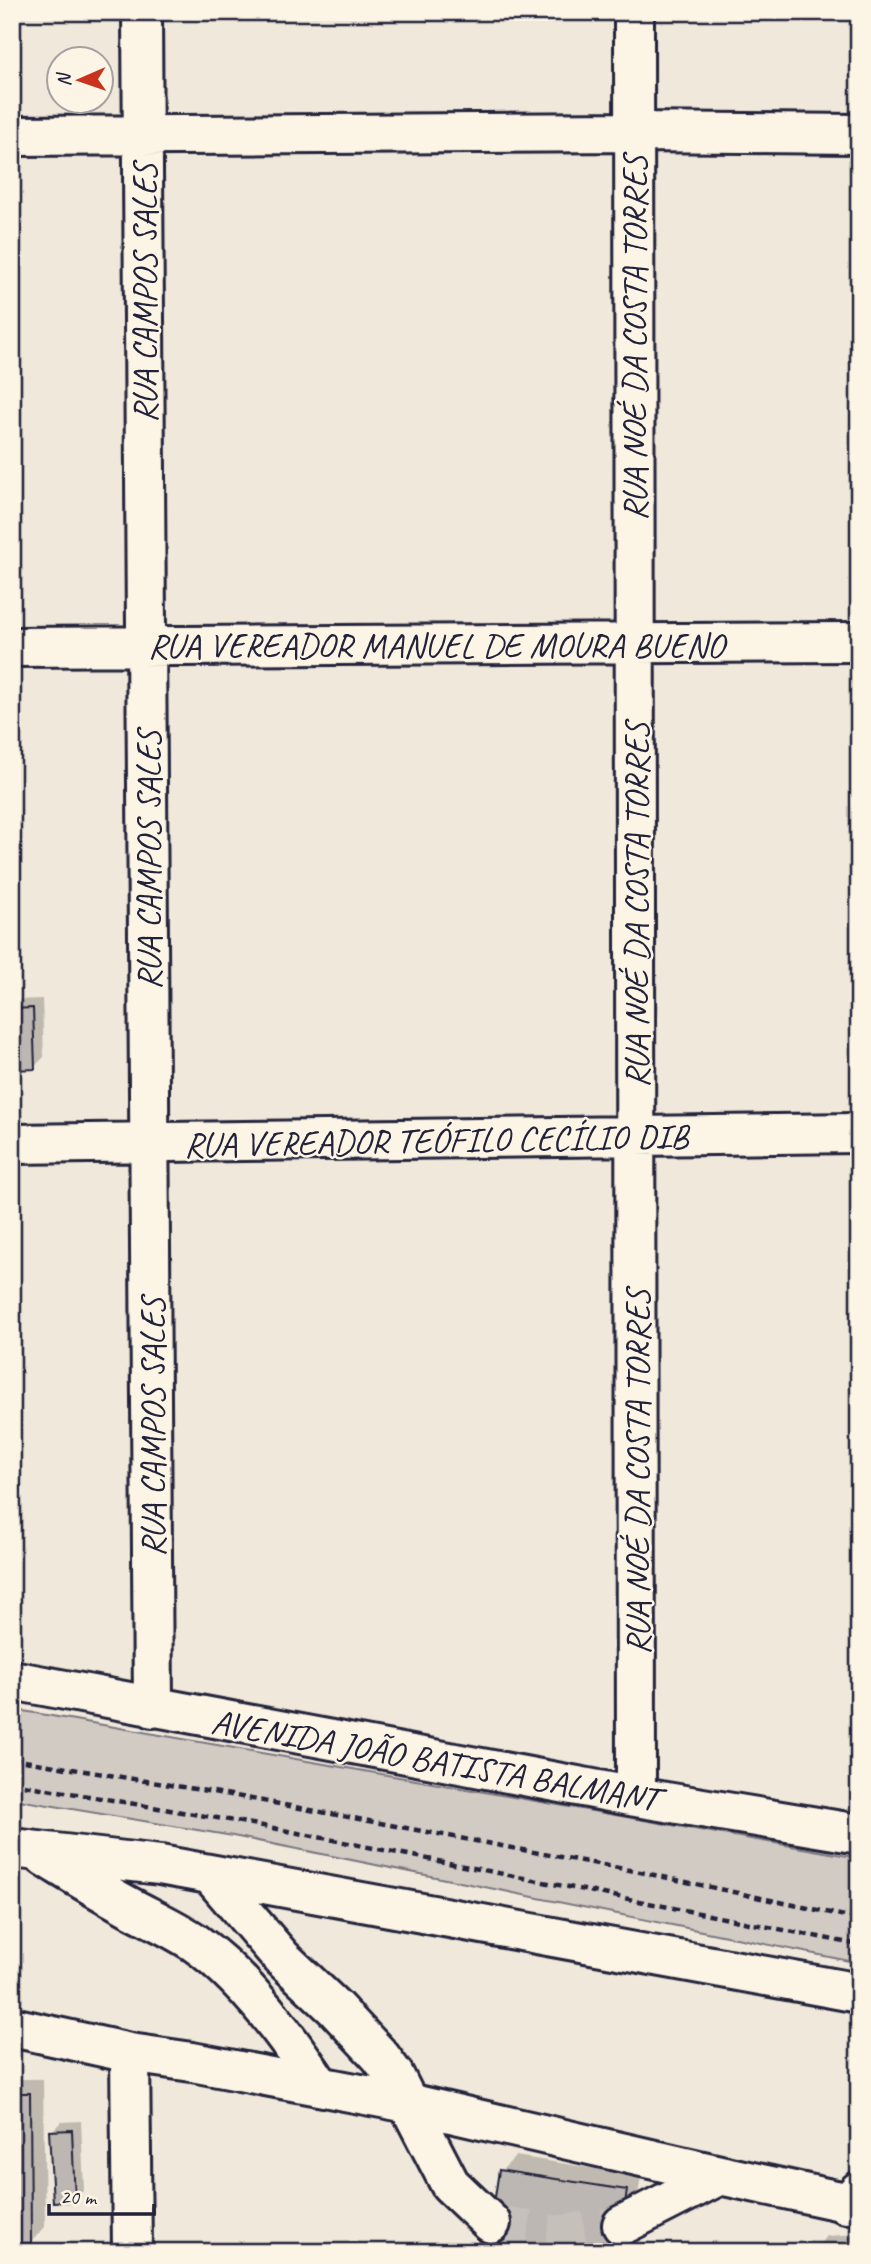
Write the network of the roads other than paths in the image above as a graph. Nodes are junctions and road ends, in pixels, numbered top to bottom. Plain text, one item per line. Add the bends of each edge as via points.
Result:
1 (142, 12) edge
2 (634, 12) edge
3 (634, 132) junction
4 (859, 134) edge
5 (12, 136) edge
6 (143, 136) junction
7 (859, 642) edge
8 (635, 644) junction
9 (146, 646) junction
10 (12, 647) edge
11 (859, 1133) edge
12 (637, 1137) junction
13 (150, 1143) junction
14 (12, 1144) edge
15 (12, 1680) edge
16 (153, 1708) junction
17 (636, 1797) junction
18 (859, 1834) edge
19 (25, 1850) edge
20 (211, 1875) junction
21 (859, 1993) edge
22 (12, 2027) edge
23 (130, 2053) junction
24 (320, 2086) junction
25 (408, 2103) junction
26 (720, 2175) junction
27 (854, 2200) edge
28 (491, 2223) tunnel mouth
29 (622, 2225) tunnel mouth
30 (132, 2252) edge

1 - 6 main road, RUA CAMPOS SALES
2 - 3 main road, RUA NOÉ DA COSTA TORRES
3 - 4 main road
3 - 6 main road
3 - 8 main road, RUA NOÉ DA COSTA TORRES
5 - 6 main road
6 - 9 main road, RUA CAMPOS SALES
7 - 8 main road, RUA VEREADOR MANUEL DE MOURA BUENO
8 - 9 main road, RUA VEREADOR MANUEL DE MOURA BUENO
8 - 12 main road, RUA NOÉ DA COSTA TORRES
9 - 10 main road, RUA VEREADOR MANUEL DE MOURA BUENO
9 - 13 main road, RUA CAMPOS SALES
11 - 12 main road, RUA VEREADOR TEÓFILO CECÍLIO DIB
12 - 13 main road, RUA VEREADOR TEÓFILO CECÍLIO DIB
12 - 17 main road, RUA NOÉ DA COSTA TORRES
13 - 14 main road, RUA VEREADOR TEÓFILO CECÍLIO DIB
13 - 16 main road, RUA CAMPOS SALES
15 - 16 main road, AVENIDA JOÃO BATISTA BALMANT
16 - 17 main road, AVENIDA JOÃO BATISTA BALMANT
17 - 18 main road, AVENIDA JOÃO BATISTA BALMANT
19 - 20 main road
19 - 24 main road via 195,1942 248,1991 295,2047
20 - 21 main road
20 - 25 main road via 282,1958 380,2056
22 - 23 main road
23 - 24 main road
23 - 30 main road
24 - 25 main road
25 - 26 main road
25 - 28 main road via 450,2184
26 - 27 main road
26 - 29 main road

